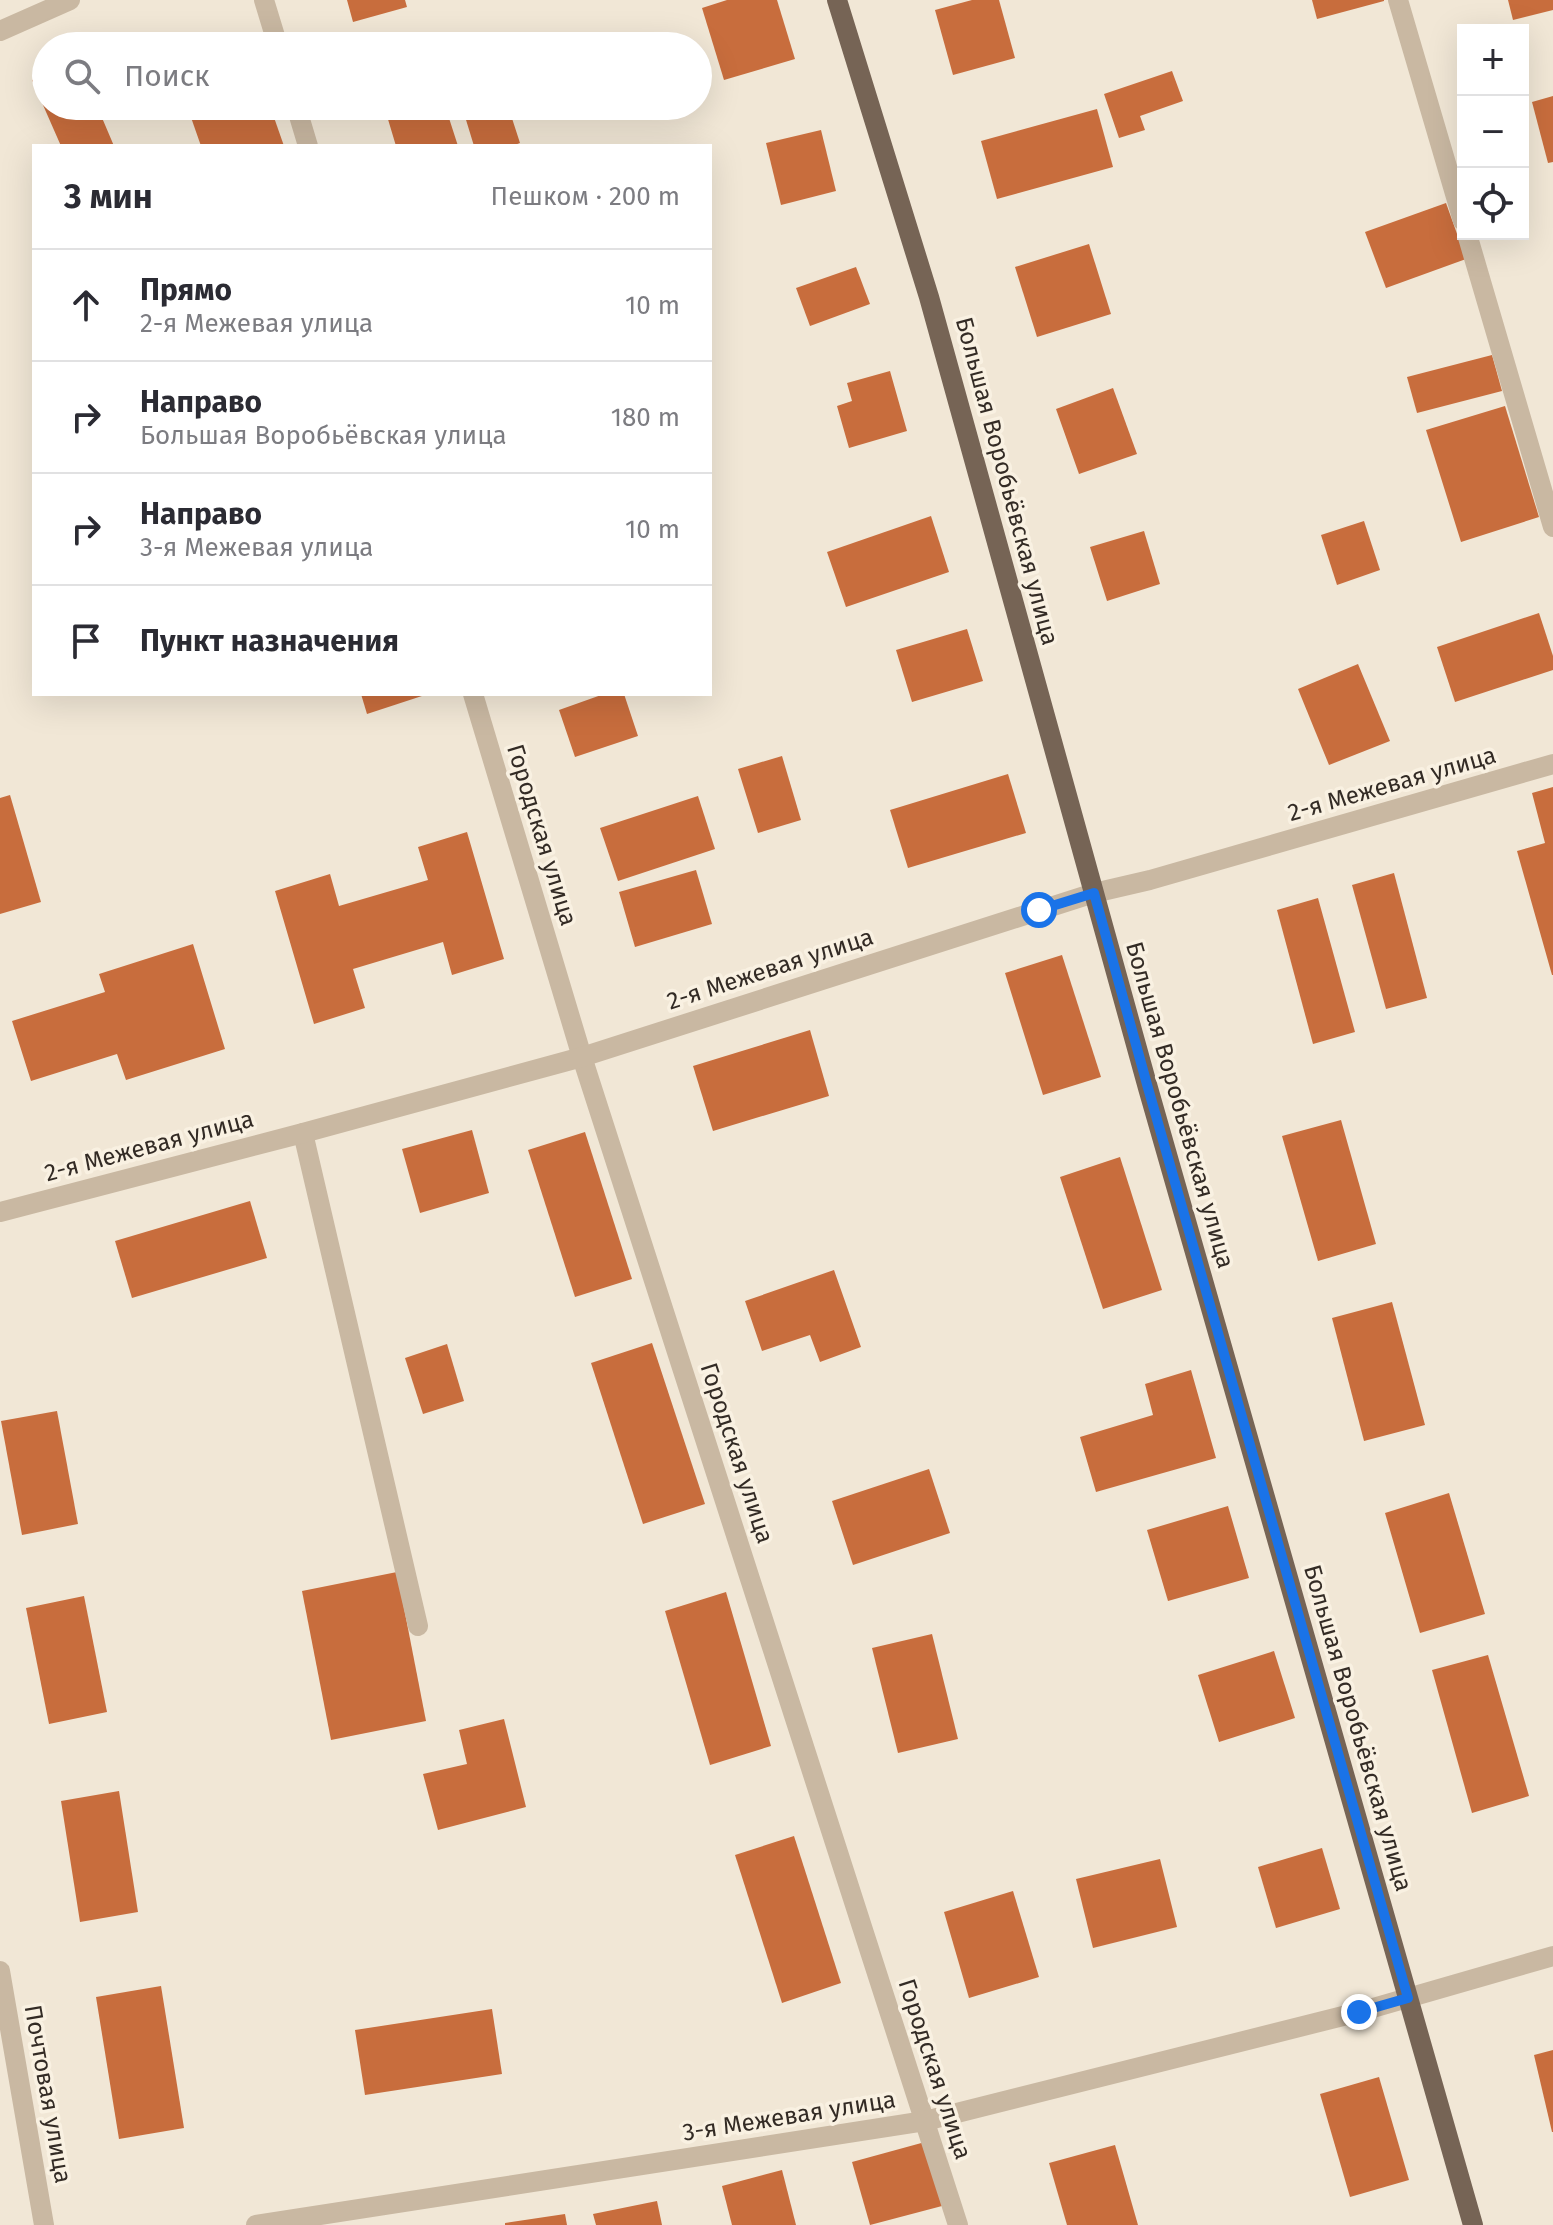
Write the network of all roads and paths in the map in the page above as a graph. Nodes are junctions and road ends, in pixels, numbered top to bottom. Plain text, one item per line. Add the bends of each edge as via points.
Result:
1 (70, 0) edge
2 (264, 0) edge
3 (837, 0) edge
4 (1398, 0) edge
5 (0, 31) edge
6 (274, 32) edge
7 (300, 120) edge
8 (307, 144) edge
9 (1457, 201) edge
10 (1469, 240) edge
11 (1553, 527) edge
12 (474, 696) edge
13 (1553, 764) edge
14 (1094, 893) junction
15 (582, 1057) junction
16 (303, 1133) junction
17 (0, 1212) edge
18 (418, 1626) dead end
19 (1553, 1956) edge
20 (0, 1971) edge
21 (1408, 1998) junction
22 (925, 2121) junction
23 (44, 2225) edge
24 (256, 2225) edge
25 (958, 2225) edge
26 (1473, 2225) edge

1 - 5 street
2 - 6 street
3 - 14 main road, Большая Воробьёвская улица via 929,297
4 - 9 street
7 - 8 street
10 - 11 street
12 - 15 street, Городская улица
13 - 14 street, 2-я Межевая улица
14 - 15 street, 2-я Межевая улица
14 - 21 main road, Большая Воробьёвская улица
15 - 16 street, 2-я Межевая улица
15 - 22 street, Городская улица
16 - 17 street, 2-я Межевая улица
16 - 18 street
19 - 21 street, 3-я Межевая улица
20 - 23 street, Почтовая улица
21 - 22 street, 3-я Межевая улица
21 - 26 main road, Большая Воробьёвская улица
22 - 24 street, 3-я Межевая улица
22 - 25 street, Городская улица

